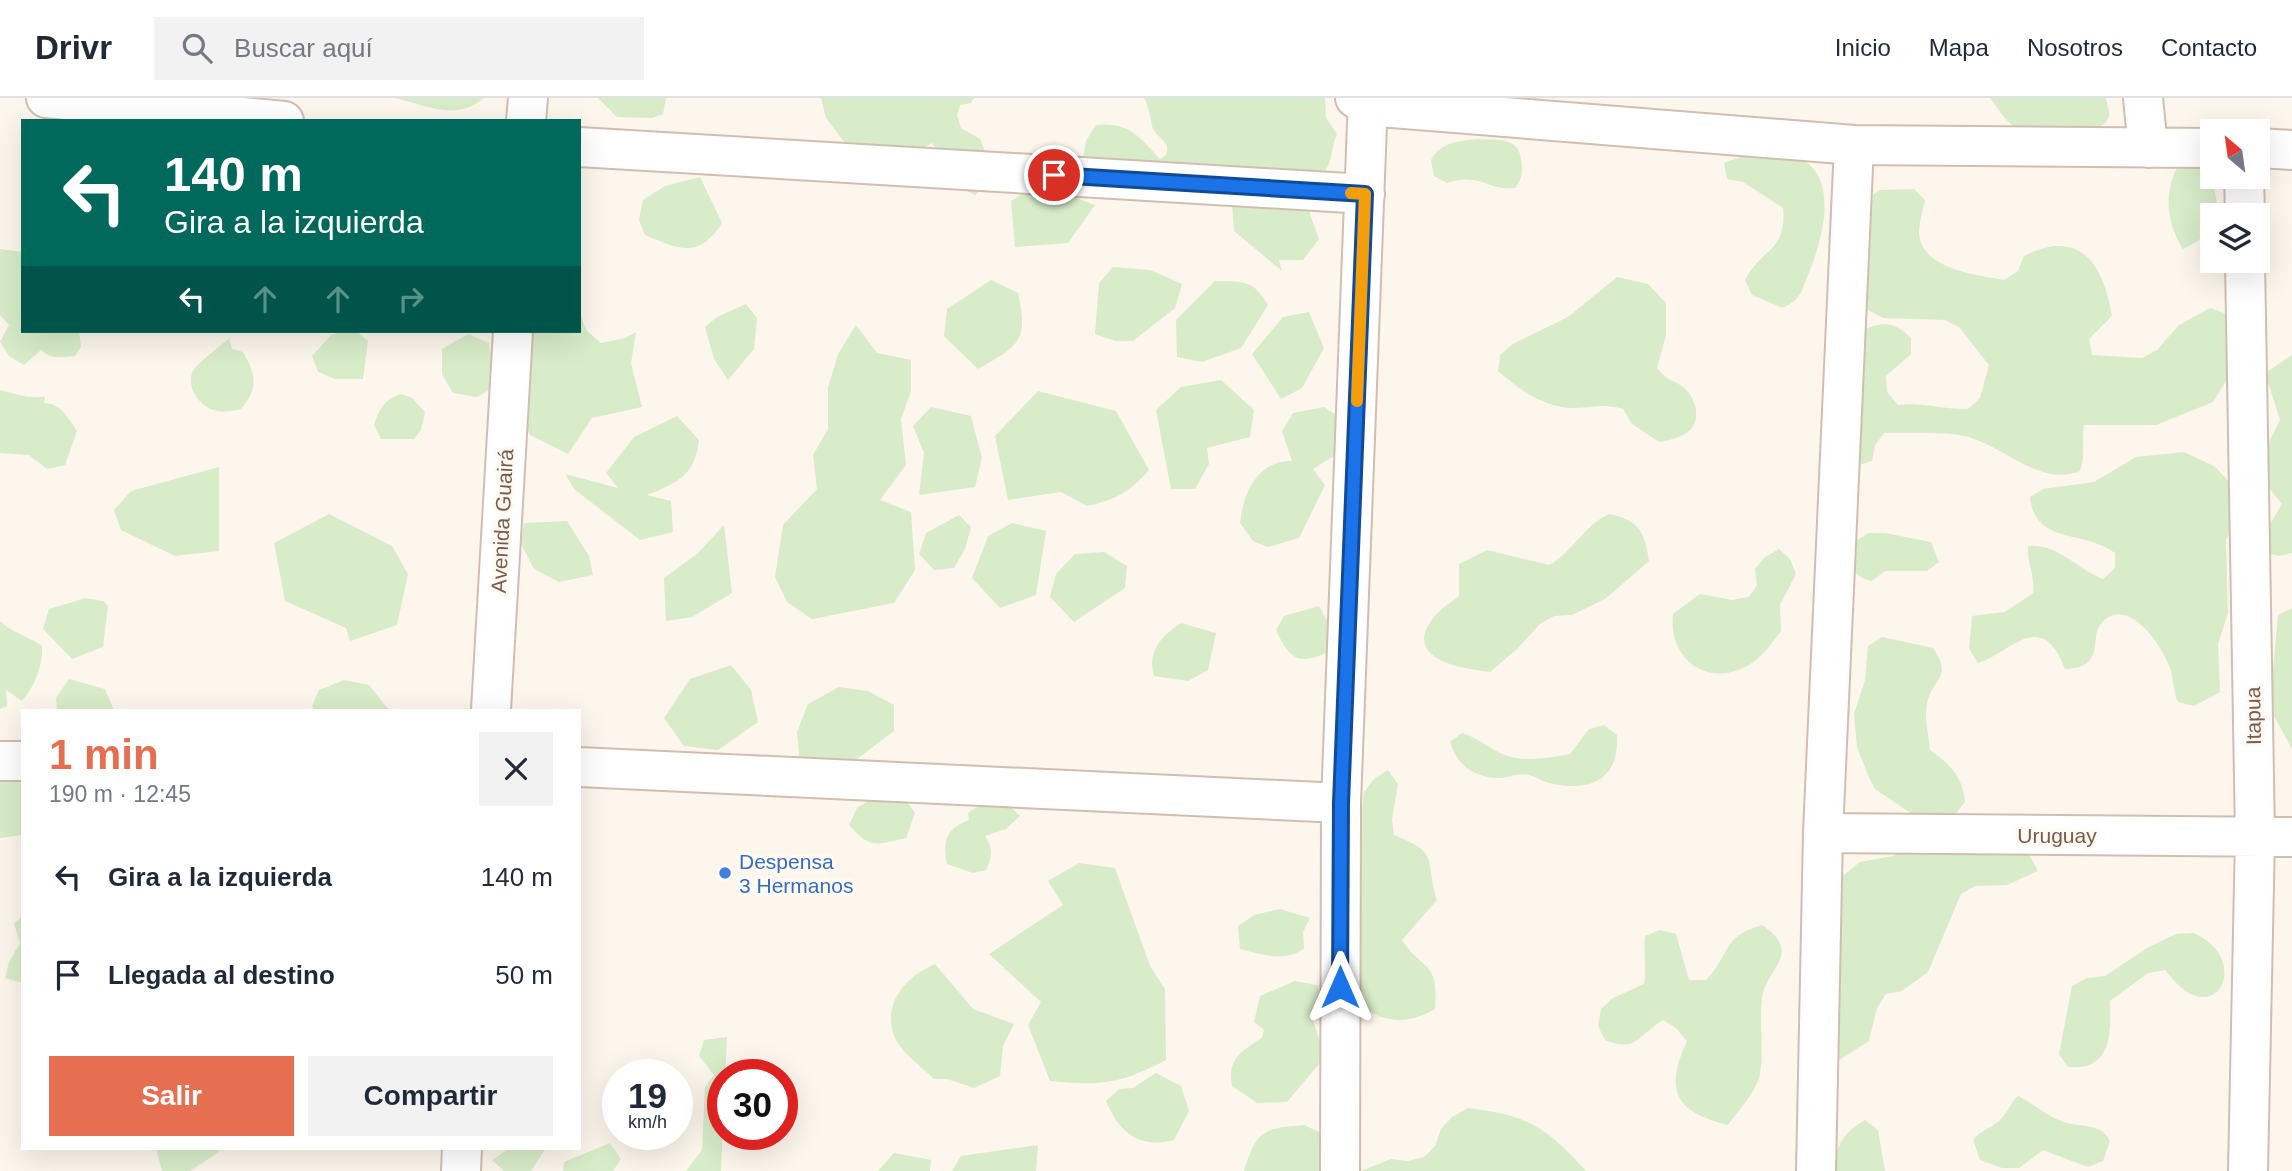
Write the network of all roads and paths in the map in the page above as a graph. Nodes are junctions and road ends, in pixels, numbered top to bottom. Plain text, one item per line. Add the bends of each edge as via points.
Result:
1 (46, 98) edge
2 (528, 98) edge
3 (2143, 98) edge
4 (1363, 101) edge
5 (263, 119) edge
6 (526, 119) edge
7 (1854, 145) junction
8 (581, 147) edge
9 (2148, 148) junction
10 (2200, 148) edge
11 (2270, 149) edge
12 (2292, 150) edge
13 (1365, 194) junction
14 (2246, 273) edge
15 (513, 333) edge
16 (491, 709) edge
17 (0, 761) edge
18 (21, 761) edge
19 (581, 767) edge
20 (1341, 803) junction
21 (1823, 833) junction
22 (2274, 837) edge
23 (462, 1150) edge
24 (461, 1171) edge
25 (1340, 1171) edge
26 (1816, 1171) edge
27 (2248, 1171) edge

1 - 5 street
2 - 6 street
3 - 9 street
4 - 7 street
4 - 13 street
7 - 9 street
7 - 21 street
8 - 13 street
9 - 10 street
11 - 12 street
13 - 20 street
14 - 22 street, Itapua
15 - 16 street, Avenida Guairá
17 - 18 street
19 - 20 street
20 - 25 street
21 - 22 street, Uruguay
21 - 26 street
22 - 27 street, Itapua
23 - 24 street

